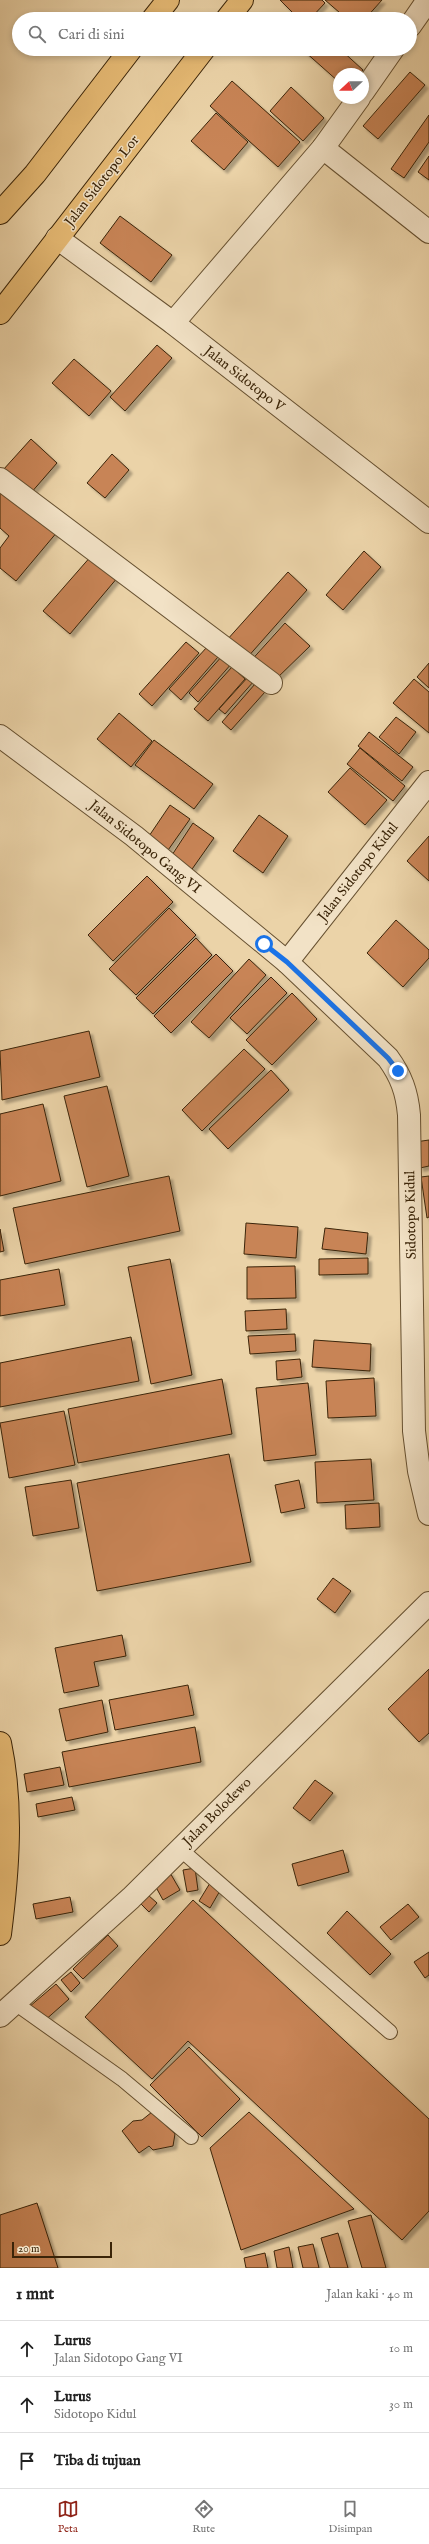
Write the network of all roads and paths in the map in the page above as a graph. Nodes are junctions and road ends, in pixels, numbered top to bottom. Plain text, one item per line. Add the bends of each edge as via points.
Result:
1 (168, 0) edge
2 (242, 0) edge
3 (428, 0) edge
4 (159, 12) edge
5 (233, 12) edge
6 (417, 16) edge
7 (126, 56) edge
8 (199, 56) edge
9 (388, 56) edge
10 (369, 83) edge
11 (355, 104) edge
12 (323, 148) junction
13 (2, 206) edge
14 (429, 232) edge
15 (56, 238) junction
16 (0, 313) edge
17 (173, 324) junction
18 (0, 479) edge
19 (429, 522) edge
20 (271, 683) dead end
21 (0, 736) edge
22 (426, 793) edge
23 (287, 962) junction
24 (420, 1228) edge
25 (429, 1514) edge
26 (429, 1603) edge
27 (0, 1743) edge
28 (180, 1849) junction
29 (0, 1934) edge
30 (7, 2010) edge
31 (390, 2032) dead end
32 (192, 2137) dead end

1 - 4 highway
2 - 5 highway
3 - 6 street
7 - 13 highway via 35,174
8 - 15 highway, Jalan Sidotopo Lor
9 - 10 street
11 - 12 street
12 - 14 street
12 - 17 street
15 - 16 highway, Jalan Sidotopo Lor
15 - 17 street, Jalan Sidotopo V
17 - 19 street, Jalan Sidotopo V
18 - 20 street
21 - 23 street, Jalan Sidotopo Gang VI via 134,836
22 - 23 street, Jalan Sidotopo Kidul
23 - 24 street, Sidotopo Kidul via 388,1058 398,1071 404,1086 409,1115
24 - 25 street, Sidotopo Kidul via 414,1431 424,1498
26 - 28 street, Jalan Bolodewo
27 - 29 highway via 6,1769 8,1876
28 - 30 street, Jalan Bolodewo via 131,1898
28 - 31 lane
30 - 32 lane via 122,2079

